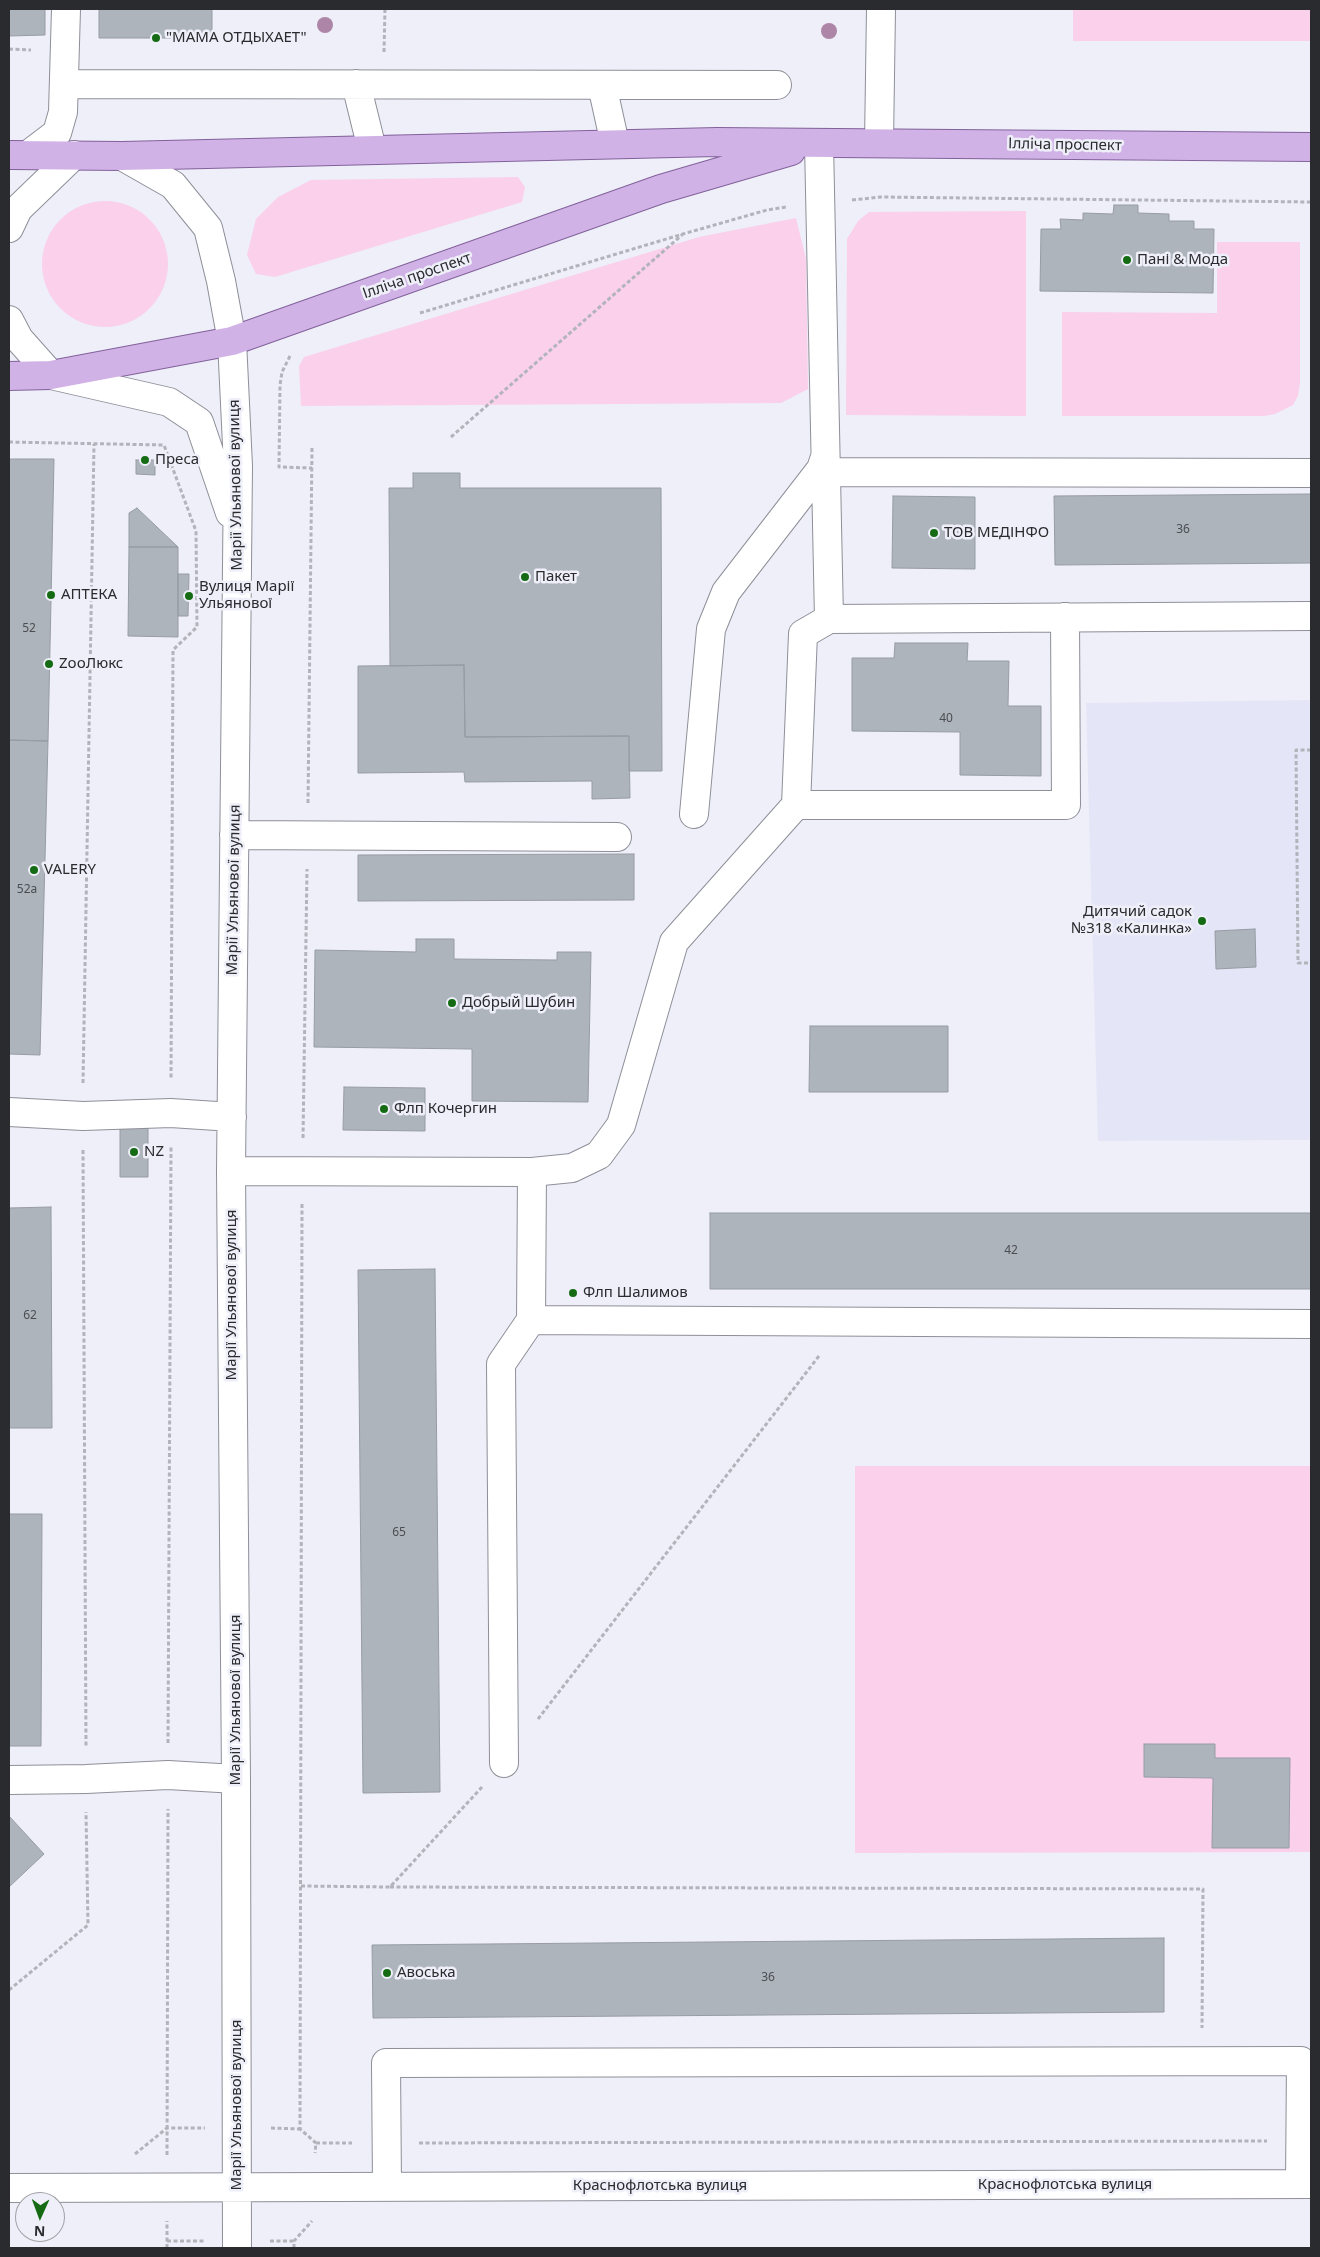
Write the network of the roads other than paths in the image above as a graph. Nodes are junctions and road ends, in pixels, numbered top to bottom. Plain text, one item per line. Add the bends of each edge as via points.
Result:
1 (66, 9) edge
2 (880, 9) edge
3 (64, 84) junction
4 (356, 84) junction
5 (602, 85) junction
6 (777, 85) dead end
7 (819, 143) junction
8 (878, 143) junction
9 (615, 144) junction
10 (1311, 147) edge
11 (372, 149) junction
12 (18, 155) edge
13 (74, 155) junction
14 (122, 156) junction
15 (1311, 158) edge
16 (9, 228) edge
17 (9, 320) edge
18 (232, 341) junction
19 (51, 375) junction
20 (9, 376) edge
21 (825, 464) junction
22 (1311, 473) edge
23 (237, 536) junction
24 (1311, 616) edge
25 (1065, 617) junction
26 (828, 619) junction
27 (796, 805) junction
28 (694, 814) dead end
29 (234, 835) junction
30 (617, 838) dead end
31 (9, 1112) edge
32 (232, 1117) junction
33 (231, 1171) junction
34 (532, 1172) junction
35 (531, 1320) junction
36 (1311, 1324) edge
37 (504, 1763) road end
38 (236, 1779) junction
39 (9, 1780) edge
40 (1306, 2184) edge
41 (387, 2187) junction
42 (9, 2188) edge
43 (236, 2188) junction
44 (236, 2248) edge

1 - 3 street
2 - 8 street
3 - 4 street
3 - 12 street via 58,133
4 - 5 street
4 - 11 street
5 - 6 street
5 - 9 street
7 - 8 main road, Ілліча проспект
7 - 9 main road, Ілліча проспект
7 - 18 main road, Ілліча проспект via 662,189
7 - 21 street
8 - 10 main road, Ілліча проспект
9 - 11 main road, Ілліча проспект
10 - 15 street
11 - 14 main road, Ілліча проспект
12 - 13 main road, Ілліча проспект
13 - 14 main road, Ілліча проспект
13 - 16 street via 18,209
14 - 18 street, Марії Ульянової вулиця via 173,185 208,228 222,281
17 - 19 street via 18,339
18 - 19 main road, Ілліча проспект
18 - 23 street, Марії Ульянової вулиця via 238,466
19 - 20 main road, Ілліча проспект
19 - 23 street via 169,402 199,422
21 - 22 street
21 - 26 street
21 - 28 street via 726,592 711,628
23 - 29 street, Марії Ульянової вулиця
24 - 25 street
25 - 26 street
25 - 27 street via 1066,805
26 - 27 street via 803,634
27 - 34 street via 674,942 621,1125 599,1155 572,1168
29 - 30 street
29 - 32 street, Марії Ульянової вулиця
31 - 32 street via 83,1116 171,1113
32 - 33 street, Марії Ульянової вулиця
33 - 34 street
33 - 38 street, Марії Ульянової вулиця
34 - 35 street
35 - 36 street
35 - 37 street via 501,1364
38 - 39 street via 168,1775
38 - 43 street, Марії Ульянової вулиця
40 - 41 street, Краснофлотська вулиця
40 - 41 street via 1300,2141 1301,2061 386,2063
41 - 43 street, Краснофлотська вулиця
42 - 43 street, Краснофлотська вулиця
43 - 44 street, Марії Ульянової вулиця

